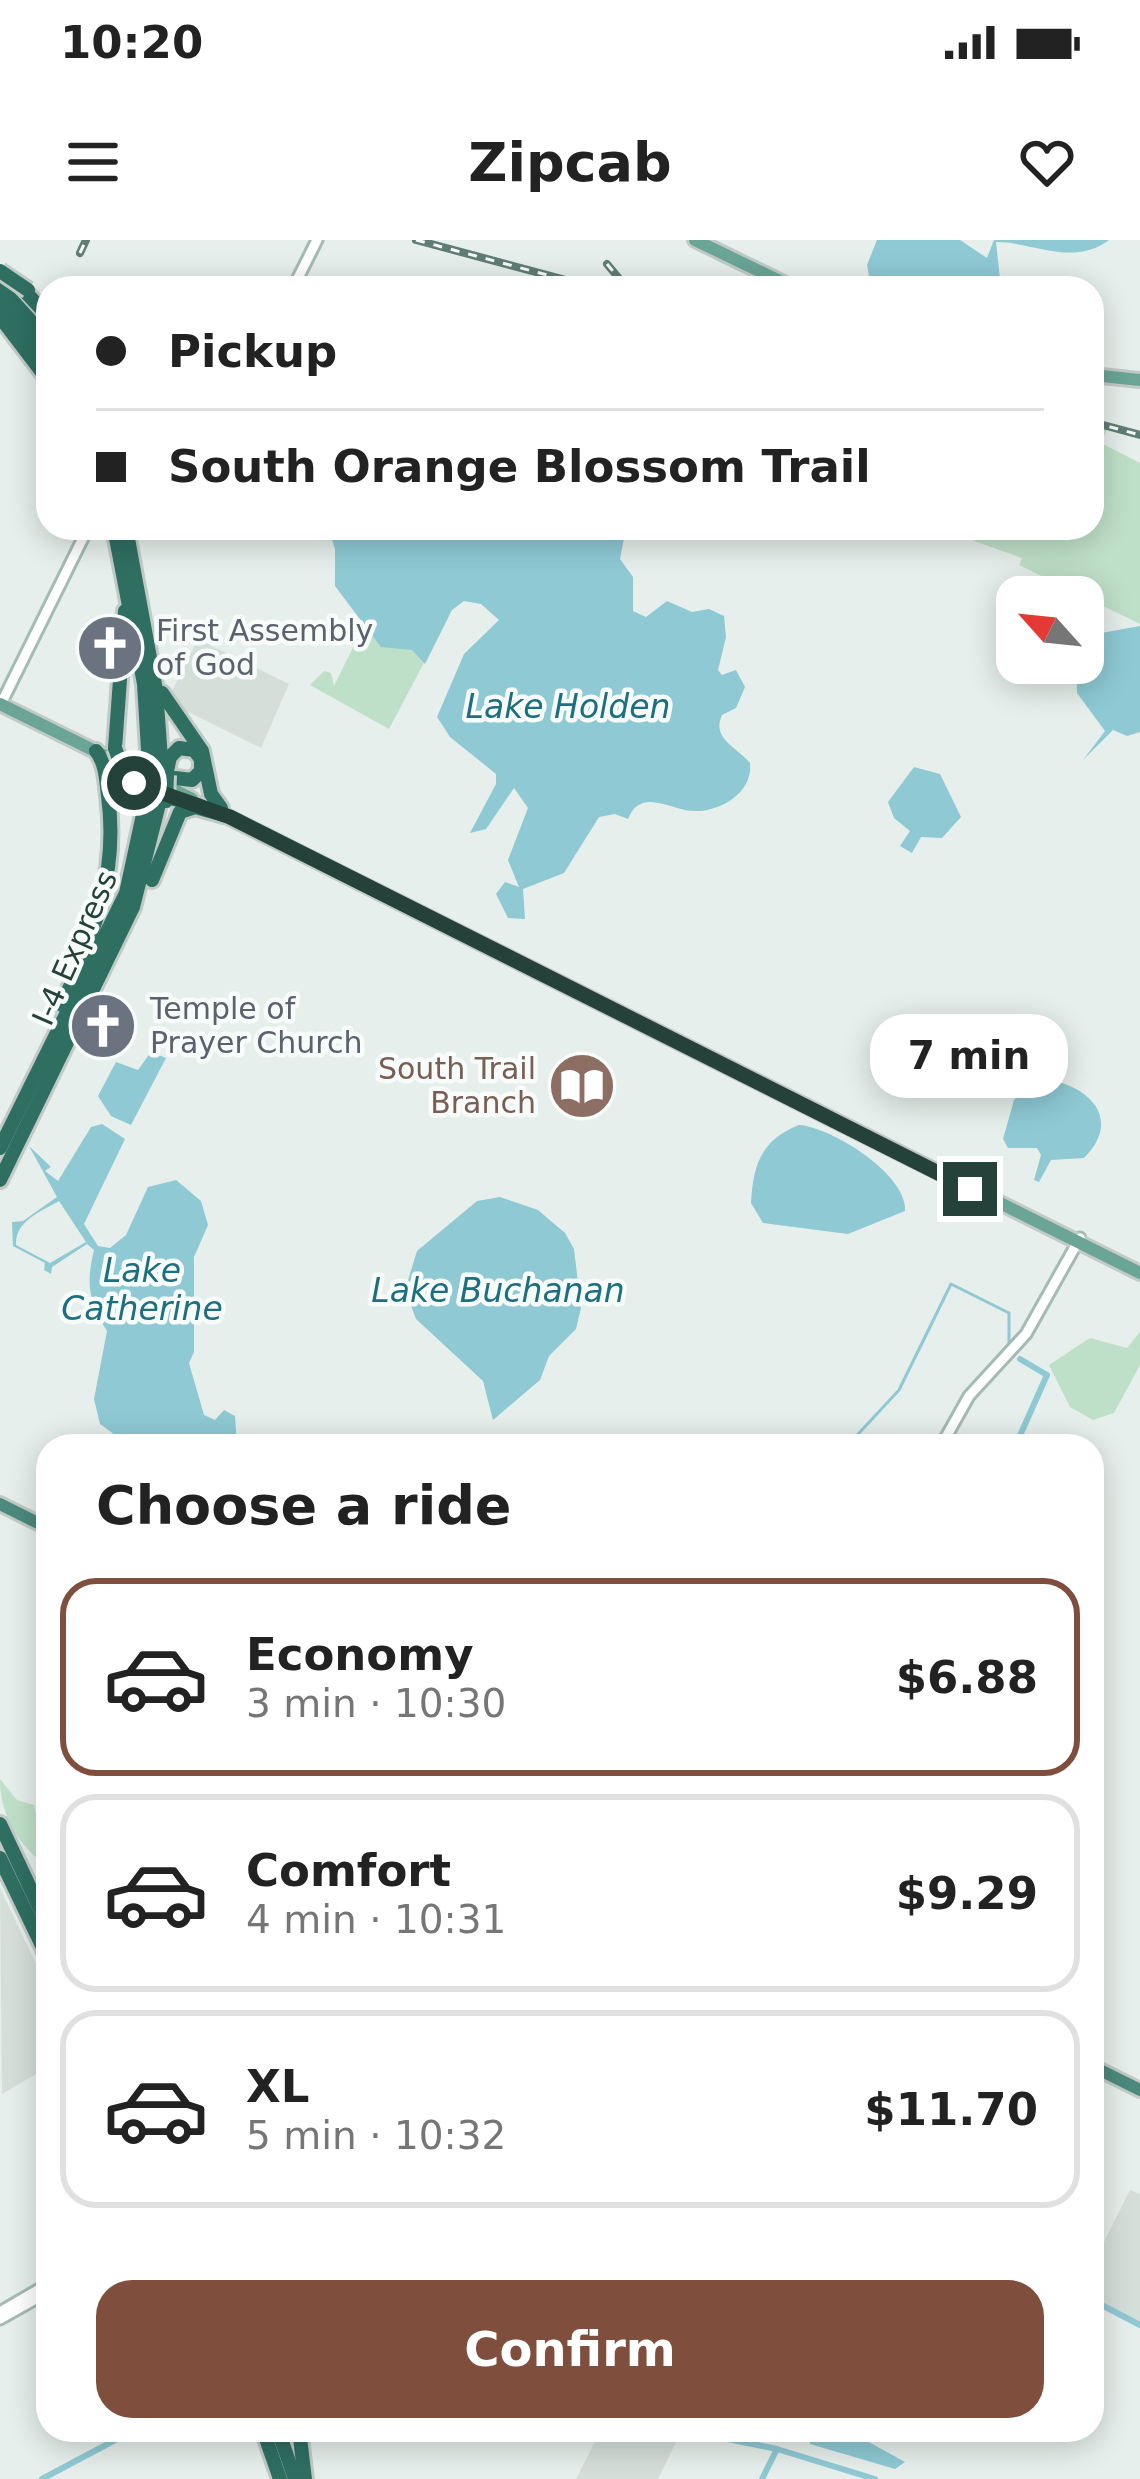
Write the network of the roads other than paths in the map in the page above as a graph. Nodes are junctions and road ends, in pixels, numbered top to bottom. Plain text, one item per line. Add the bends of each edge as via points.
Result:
1 (314, 240) edge
2 (695, 240) edge
3 (296, 276) edge
4 (769, 276) edge
5 (0, 278) edge
6 (36, 302) edge
7 (1, 314) edge
8 (36, 316) edge
9 (36, 327) edge
10 (36, 355) edge
11 (1104, 376) edge
12 (1140, 380) edge
13 (82, 540) edge
14 (119, 540) edge
15 (119, 540) edge
16 (130, 604) junction
17 (1, 702) edge
18 (104, 753) junction
19 (156, 770) junction
20 (154, 798) junction
21 (223, 813) junction
22 (263, 831) junction
23 (140, 905) junction
24 (116, 920) junction
25 (460, 930) junction
26 (0, 1131) edge
27 (0, 1148) edge
28 (0, 1165) edge
29 (0, 1180) edge
30 (1078, 1241) junction
31 (1140, 1271) edge
32 (950, 1434) edge
33 (6, 1510) edge
34 (36, 1525) edge
35 (0, 1825) edge
36 (0, 1842) edge
37 (0, 1858) edge
38 (0, 1870) edge
39 (36, 1901) edge
40 (36, 1918) edge
41 (36, 1933) edge
42 (36, 1946) edge
43 (1104, 2068) edge
44 (1140, 2086) edge
45 (36, 2295) edge
46 (0, 2315) edge
47 (273, 2442) edge
48 (273, 2442) edge
49 (288, 2442) edge
50 (297, 2442) edge
51 (291, 2476) edge

1 - 3 main road
2 - 4 main road
5 - 6 highway, bridge
5 - 8 highway
5 - 9 highway
7 - 10 highway
11 - 12 main road
13 - 17 main road
14 - 16 highway
15 - 16 highway
16 - 18 highway
16 - 19 highway
16 - 19 highway via 162,745
16 - 21 highway via 166,701 202,751
17 - 18 main road
18 - 19 main road
18 - 21 main road
18 - 21 highway, bridge via 150,793
18 - 24 highway
19 - 20 highway, bridge
19 - 20 highway, bridge
19 - 21 main road
20 - 23 highway via 160,845
20 - 24 highway, I-4 Express
20 - 24 highway via 127,862
20 - 24 highway via 147,868
21 - 22 main road
21 - 23 highway via 179,812
22 - 25 main road
22 - 25 main road
23 - 24 highway
24 - 26 highway
24 - 27 highway, I-4 Express
24 - 28 highway, I-4 Express
24 - 29 highway via 107,964
25 - 30 main road
30 - 31 main road
30 - 32 main road via 1026,1334 969,1396
33 - 34 highway
35 - 39 highway
36 - 40 highway
37 - 41 highway
38 - 42 highway
43 - 44 highway
45 - 46 main road
47 - 51 highway
48 - 51 highway
49 - 51 highway
50 - 51 highway

